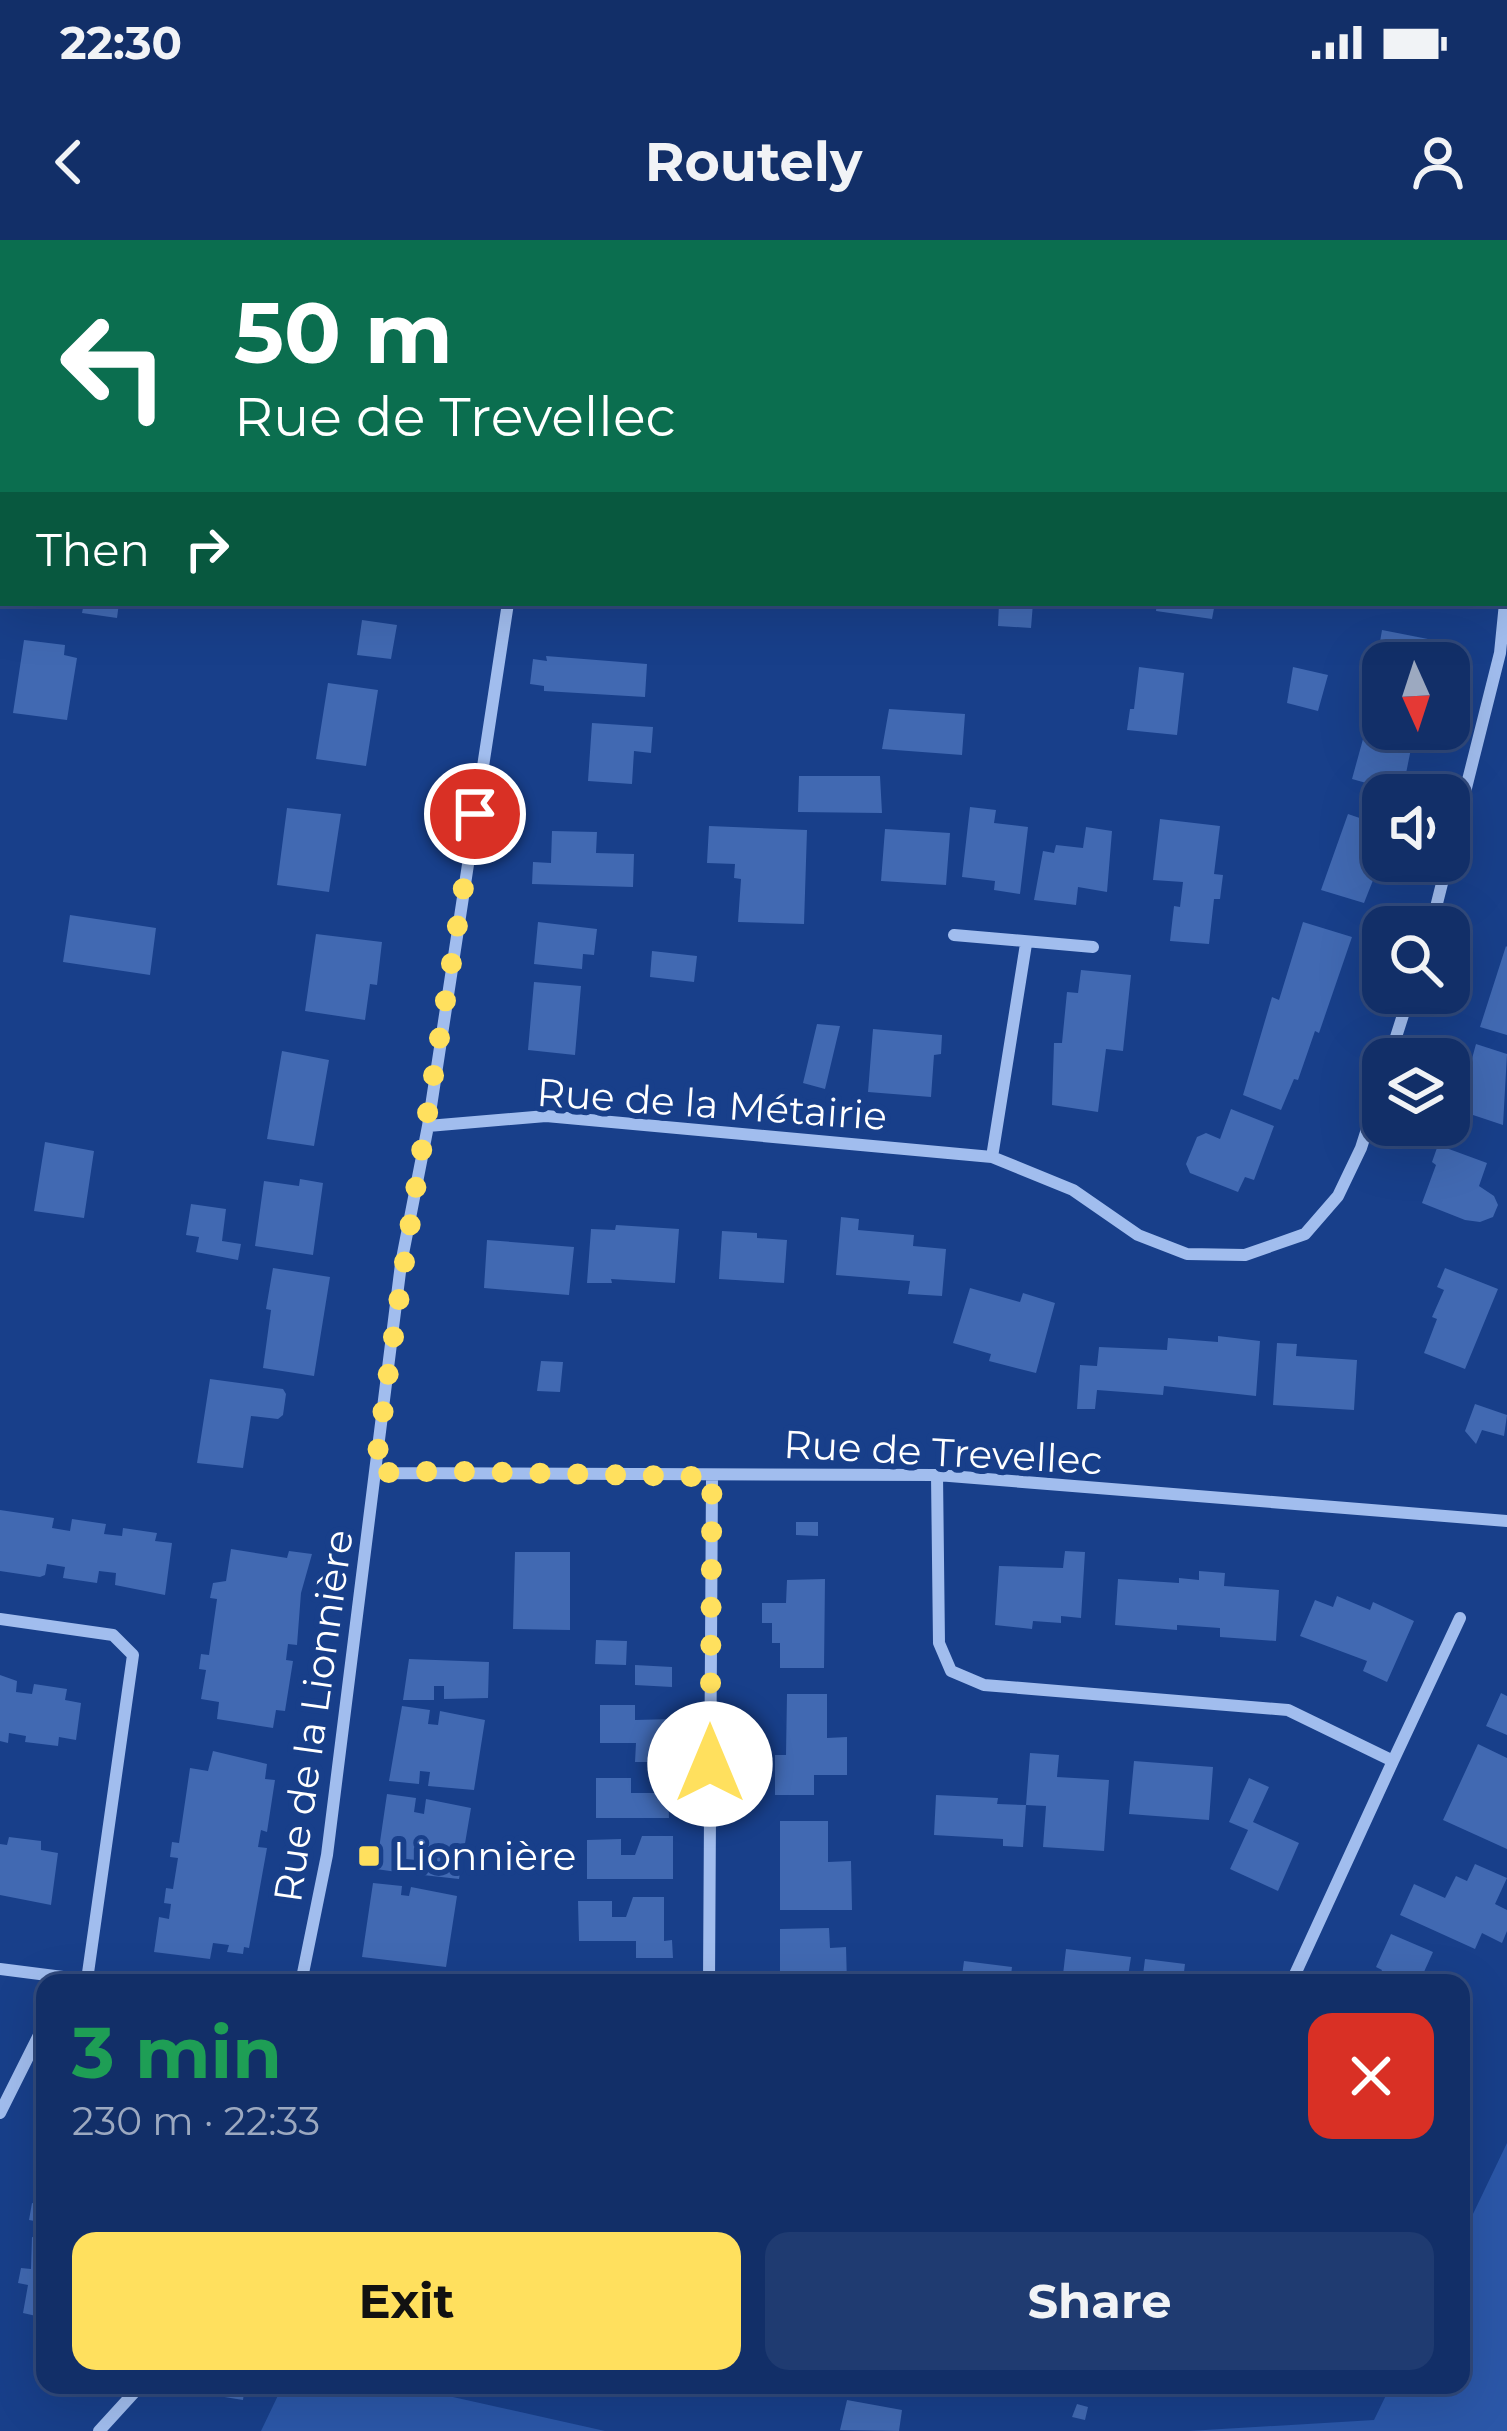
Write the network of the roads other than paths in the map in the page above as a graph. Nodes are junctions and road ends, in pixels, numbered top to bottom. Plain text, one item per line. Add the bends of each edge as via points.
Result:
1 (508, 606) edge
2 (1505, 606) edge
3 (1436, 906) edge
4 (954, 935) dead end
5 (1026, 944) junction
6 (1093, 947) dead end
7 (428, 1126) junction
8 (1362, 1145) edge
9 (992, 1156) junction
10 (375, 1473) junction
11 (937, 1475) junction
12 (712, 1477) junction
13 (1507, 1521) edge
14 (0, 1618) edge
15 (1460, 1618) dead end
16 (1393, 1761) junction
17 (0, 1969) edge
18 (88, 1974) edge
19 (303, 1974) edge
20 (709, 1974) edge
21 (1295, 1974) edge
22 (36, 1975) edge
23 (36, 2041) edge
24 (0, 2113) edge
25 (133, 2394) edge
26 (102, 2430) edge

1 - 7 street, Rue de la Lionnière
2 - 3 street
4 - 5 street
5 - 6 street
5 - 9 street
7 - 9 street, Rue de la Métairie via 546,1116
7 - 10 street, Rue de la Lionnière
8 - 9 street, Rue de la Métairie via 1338,1196 1305,1234 1245,1255 1187,1254
10 - 12 street, Rue de Trevellec
10 - 19 street, Rue de la Lionnière via 328,1856
11 - 12 street, Rue de Trevellec
11 - 13 street, Rue de Trevellec
11 - 16 street via 940,1643 951,1671 984,1685 1288,1710
12 - 20 street
14 - 18 street via 113,1636 133,1655
15 - 16 street
16 - 21 street
17 - 22 street
23 - 24 street
25 - 26 street

